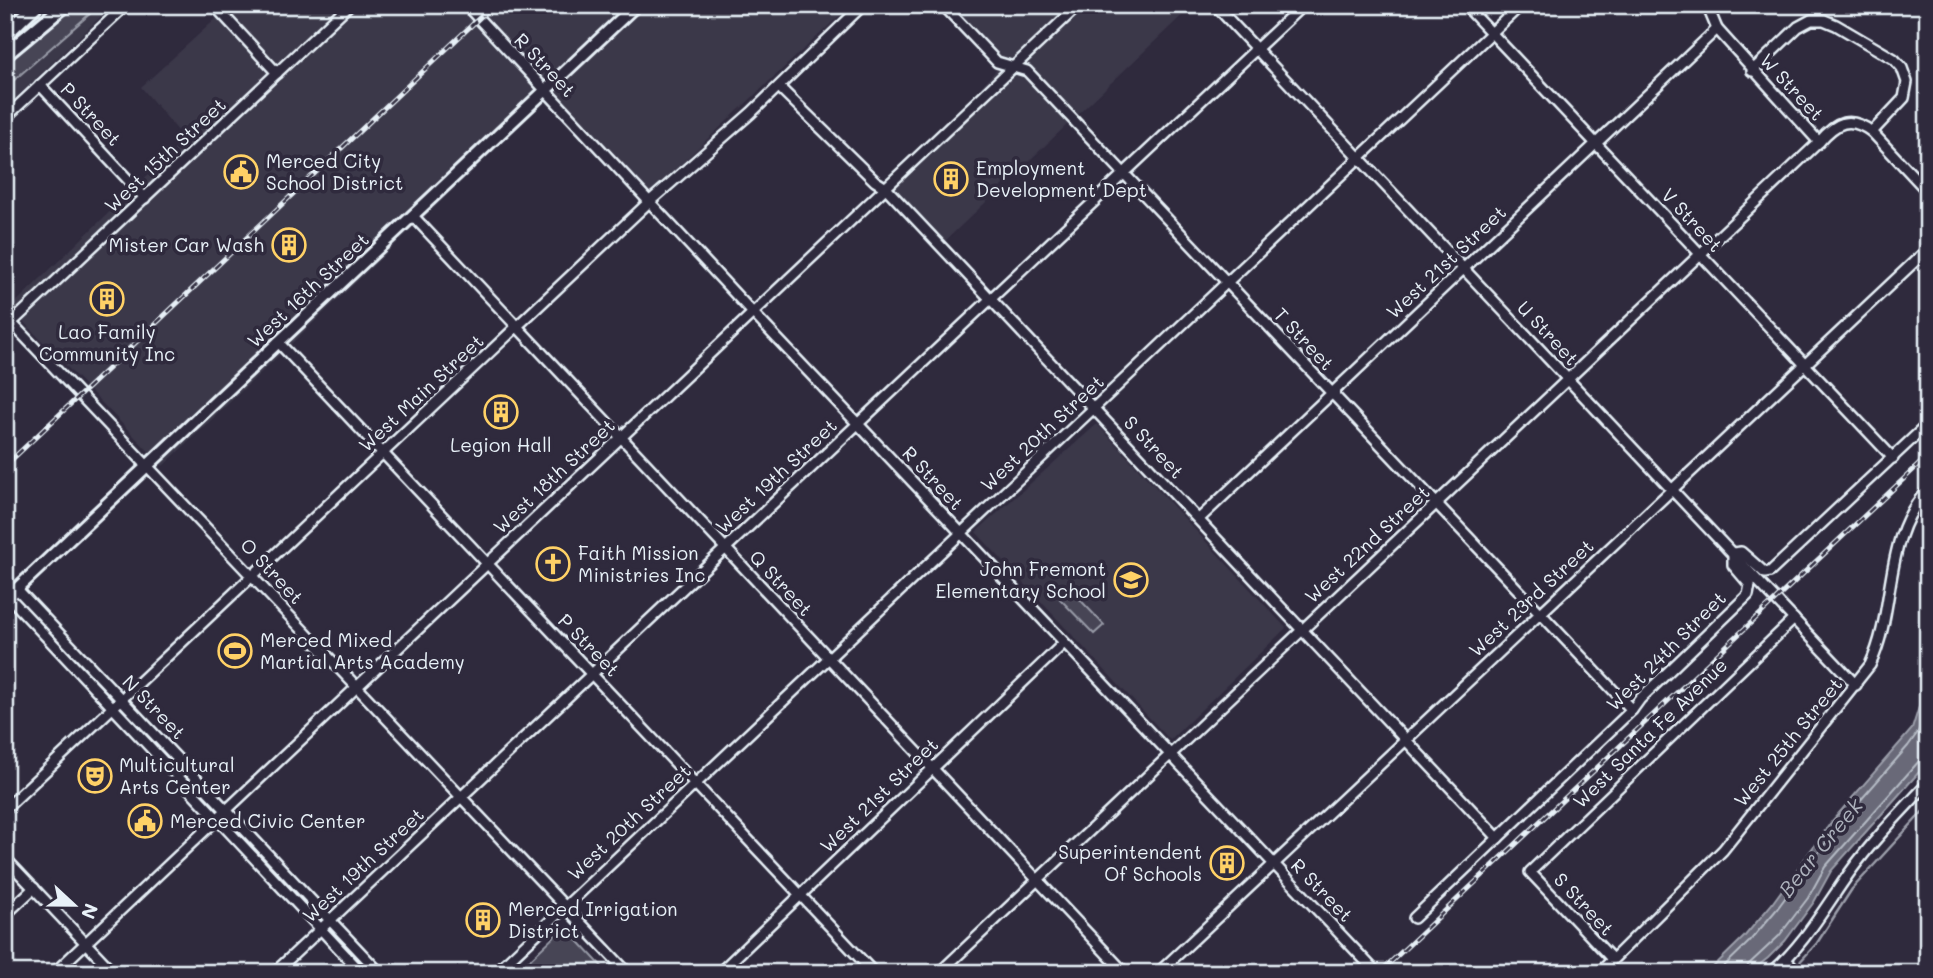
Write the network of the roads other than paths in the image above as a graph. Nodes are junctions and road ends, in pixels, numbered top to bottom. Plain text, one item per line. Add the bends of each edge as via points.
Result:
1 (36, 5) edge
2 (65, 5) edge
3 (126, 5) edge
4 (214, 5) edge
5 (349, 5) edge
6 (467, 5) edge
7 (636, 5) edge
8 (863, 5) edge
9 (943, 5) edge
10 (1079, 5) edge
11 (1215, 5) edge
12 (1303, 5) edge
13 (1465, 5) edge
14 (1521, 5) edge
15 (1707, 5) edge
16 (1717, 29) junction
17 (1492, 34) junction
18 (5, 35) edge
19 (1256, 49) junction
20 (5, 55) edge
21 (1013, 68) junction
22 (1752, 71) junction
23 (277, 73) junction
24 (40, 85) junction
25 (779, 87) junction
26 (546, 91) junction
27 (5, 118) edge
28 (1872, 132) junction
29 (1819, 142) junction
30 (1596, 144) junction
31 (1359, 158) junction
32 (1123, 173) junction
33 (887, 188) junction
34 (1928, 192) edge
35 (145, 198) junction
36 (649, 202) junction
37 (413, 216) junction
38 (1928, 249) edge
39 (1700, 254) junction
40 (1464, 269) junction
41 (1227, 283) junction
42 (990, 298) junction
43 (753, 313) junction
44 (7, 323) edge
45 (516, 327) junction
46 (278, 342) junction
47 (1805, 365) junction
48 (1567, 379) junction
49 (1332, 393) junction
50 (1094, 408) junction
51 (858, 424) junction
52 (1928, 424) edge
53 (621, 438) junction
54 (384, 452) junction
55 (1893, 458) junction
56 (147, 465) junction
57 (1672, 489) junction
58 (1928, 491) edge
59 (1436, 503) junction
60 (1199, 519) junction
61 (961, 533) junction
62 (725, 549) junction
63 (1733, 553) junction
64 (488, 563) junction
65 (252, 576) junction
66 (10, 595) edge
67 (1540, 613) junction
68 (1794, 619) junction
69 (1302, 629) junction
70 (1064, 643) junction
71 (828, 659) junction
72 (592, 673) junction
73 (1856, 684) junction
74 (357, 686) junction
75 (122, 699) junction
76 (113, 708) junction
77 (1632, 710) junction
78 (1406, 740) junction
79 (1170, 755) junction
80 (933, 769) junction
81 (696, 783) junction
82 (1928, 783) edge
83 (461, 796) junction
84 (5, 809) edge
85 (226, 810) junction
86 (218, 818) junction
87 (1498, 838) junction
88 (5, 858) edge
89 (1273, 864) junction
90 (1530, 872) joint
91 (1037, 880) junction
92 (34, 888) junction
93 (801, 894) junction
94 (565, 906) junction
95 (5, 915) edge
96 (1414, 918) dead end
97 (330, 920) junction
98 (321, 928) junction
99 (86, 943) junction
100 (1612, 960) junction
101 (1793, 968) edge
102 (54, 973) edge
103 (114, 973) edge
104 (274, 973) edge
105 (362, 973) edge
106 (380, 973) edge
107 (495, 973) edge
108 (628, 973) edge
109 (719, 973) edge
110 (874, 973) edge
111 (939, 973) edge
112 (1125, 973) edge
113 (1158, 973) edge
114 (1377, 973) edge
115 (1599, 973) edge
116 (1771, 973) edge

1 - 18 highway
2 - 20 highway
3 - 24 street
4 - 23 street
5 - 23 street, West 15th Street
6 - 26 street, R Street
7 - 26 main road, West 16th Street
8 - 25 street, West Main Street
9 - 21 street, T Street via 997,62
10 - 21 street, West 18th Street
11 - 19 street, U Street
12 - 19 street, West 19th Street
13 - 17 street, V Street
14 - 17 street, West 20th Street
15 - 16 street, W Street
16 - 22 street, W Street
16 - 30 street, West 21st Street
17 - 30 street, V Street
17 - 31 street, West 20th Street
19 - 31 street, U Street
19 - 32 street, West 19th Street
21 - 32 street, T Street via 1027,71
21 - 33 street, West 18th Street
22 - 28 street via 1798,27 1811,20 1836,25 1894,59 1907,82 1904,98
22 - 29 street, W Street
23 - 35 street, West 15th Street
24 - 27 street
24 - 35 street, P Street
25 - 33 street, S Street
25 - 36 street, West Main Street
26 - 36 street, R Street
26 - 37 main road, West 16th Street
28 - 29 street, W Street via 1862,124 1843,122
28 - 34 street
29 - 39 street, West 22nd Street
30 - 39 street, V Street
30 - 40 street, West 21st Street
31 - 40 street, U Street
31 - 41 street, West 20th Street
32 - 41 street, T Street
32 - 42 street, West 19th Street
33 - 42 street, S Street
33 - 43 street, West 18th Street
35 - 44 street, West 15th Street
36 - 43 street, R Street
36 - 45 street, West Main Street
37 - 45 street, Q Street
37 - 46 main road, West 16th Street
38 - 47 street, West 23rd Street
39 - 47 street, V Street
39 - 48 street, West 22nd Street
40 - 48 street, U Street
40 - 49 street, West 21st Street
41 - 49 street, T Street
41 - 50 street, West 20th Street
42 - 50 street, S Street
42 - 51 street, West 19th Street
43 - 51 street, R Street
43 - 53 street, West 18th Street
44 - 56 street, O Street
45 - 53 street, Q Street
45 - 54 street, West Main Street
46 - 54 street, P Street
46 - 56 main road, West 16th Street
47 - 55 street, V Street
47 - 57 street, West 23rd Street
48 - 57 street, U Street
48 - 59 street, West 22nd Street
49 - 59 street, T Street
49 - 60 street, West 21st Street
50 - 60 street, S Street
50 - 61 street, West 20th Street
51 - 61 street, R Street
51 - 62 street, West 19th Street
52 - 55 street
53 - 62 street, Q Street
53 - 64 street, West 18th Street
54 - 64 street, P Street
54 - 65 street, West Main Street
55 - 63 street via 1770,572 1761,571 1741,552
56 - 65 street, O Street
56 - 66 main road, West 16th Street
57 - 63 street, U Street
57 - 67 street, West 23rd Street
58 - 73 street, West 25th Street via 1906,518 1878,648
59 - 67 street, T Street
59 - 69 street, West 22nd Street
60 - 69 street, S Street
61 - 70 street, R Street
61 - 71 street, West 20th Street
62 - 71 street, Q Street
62 - 72 street, West 19th Street
63 - 68 street, U Street
63 - 77 street, West 24th Street via 1733,565 1750,585 1748,595
64 - 72 street, P Street
64 - 74 street, West 18th Street
65 - 74 street, O Street
65 - 75 street, West Main Street
66 - 75 street, N Street
66 - 76 street, N Street
67 - 77 street, T Street
67 - 78 street, West 23rd Street
68 - 73 street, U Street
68 - 90 street, West Santa Fe Avenue
69 - 78 street, S Street
69 - 79 street, West 22nd Street
70 - 79 street, R Street
70 - 80 street, West 21st Street
71 - 80 street, Q Street
71 - 81 street, West 20th Street
72 - 81 street, P Street
72 - 83 street, West 19th Street
73 - 100 street, West 25th Street via 1723,850
74 - 83 street, O Street
74 - 85 street, West 18th Street
75 - 76 street, West Main Street
75 - 85 street, N Street
76 - 84 street, West Main Street
76 - 86 street, N Street
77 - 87 street, West 24th Street
78 - 87 street, S Street
78 - 89 street, West 23rd Street
79 - 89 street, R Street
79 - 91 street, West 22nd Street
80 - 91 street, Q Street
80 - 93 street, West 21st Street
81 - 93 street, P Street
81 - 94 street, West 20th Street
82 - 101 street via 1868,848
83 - 94 street, O Street
83 - 97 street, West 19th Street
85 - 86 street, West 18th Street
85 - 97 street, N Street
86 - 98 street, N Street
86 - 99 street, West 18th Street
87 - 96 street, West 24th Street
88 - 92 street
89 - 113 street, West 23rd Street
89 - 114 street, R Street
90 - 100 street, S Street
91 - 111 street, West 22nd Street
91 - 112 street, Q Street
92 - 95 street
92 - 99 street
93 - 109 street, West 21st Street
93 - 110 street, P Street
94 - 107 street, West 20th Street
94 - 108 street, O Street
97 - 98 street, West 19th Street
97 - 106 street, N Street
98 - 104 street, West 19th Street
98 - 105 street, N Street
99 - 102 street, West 18th Street
99 - 103 street
100 - 115 street, West 25th Street
101 - 116 street

